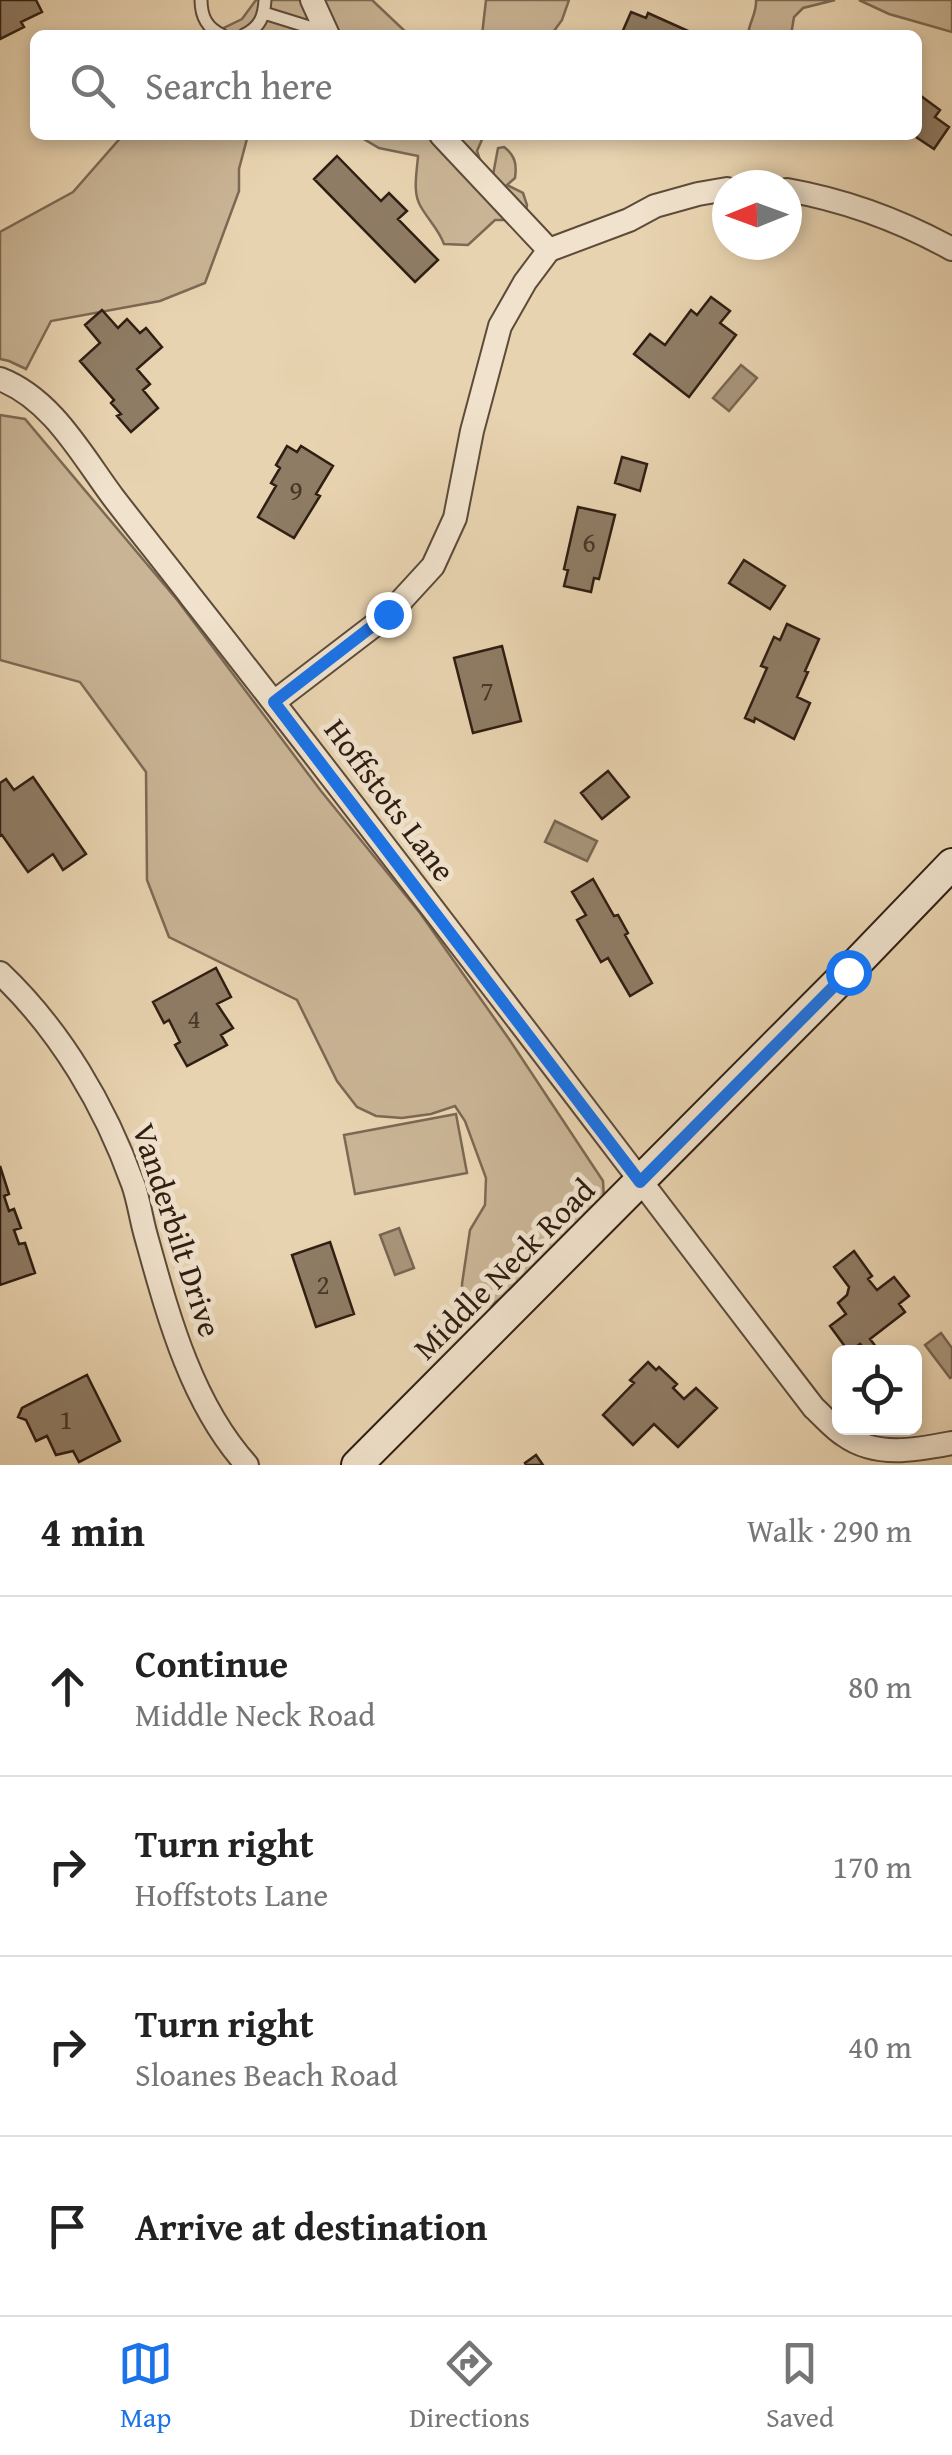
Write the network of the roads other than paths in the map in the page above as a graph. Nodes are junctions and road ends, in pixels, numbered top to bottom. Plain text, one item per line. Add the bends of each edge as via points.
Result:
1 (201, 0) edge
2 (312, 0) edge
3 (265, 6) edge
4 (214, 30) edge
5 (252, 30) edge
6 (319, 30) edge
7 (325, 30) edge
8 (446, 140) edge
9 (712, 192) edge
10 (802, 193) edge
11 (952, 249) edge
12 (550, 250) junction
13 (0, 378) edge
14 (274, 702) junction
15 (952, 864) edge
16 (0, 973) edge
17 (640, 1182) junction
18 (952, 1443) edge
19 (247, 1465) edge
20 (357, 1465) edge

1 - 4 lane
2 - 7 street
3 - 5 lane
3 - 6 lane
8 - 12 street
9 - 12 street via 655,206
10 - 11 street via 881,216
12 - 14 street via 500,326 455,518 432,566 388,614
13 - 14 street, Hoffstots Lane via 36,400 70,435
14 - 17 street, Hoffstots Lane
15 - 17 street, Middle Neck Road
16 - 19 street, Vanderbilt Drive via 72,1060 108,1122 183,1355 208,1410
17 - 18 street, Hoffstots Lane via 814,1408 844,1435 870,1449
17 - 20 street, Middle Neck Road

